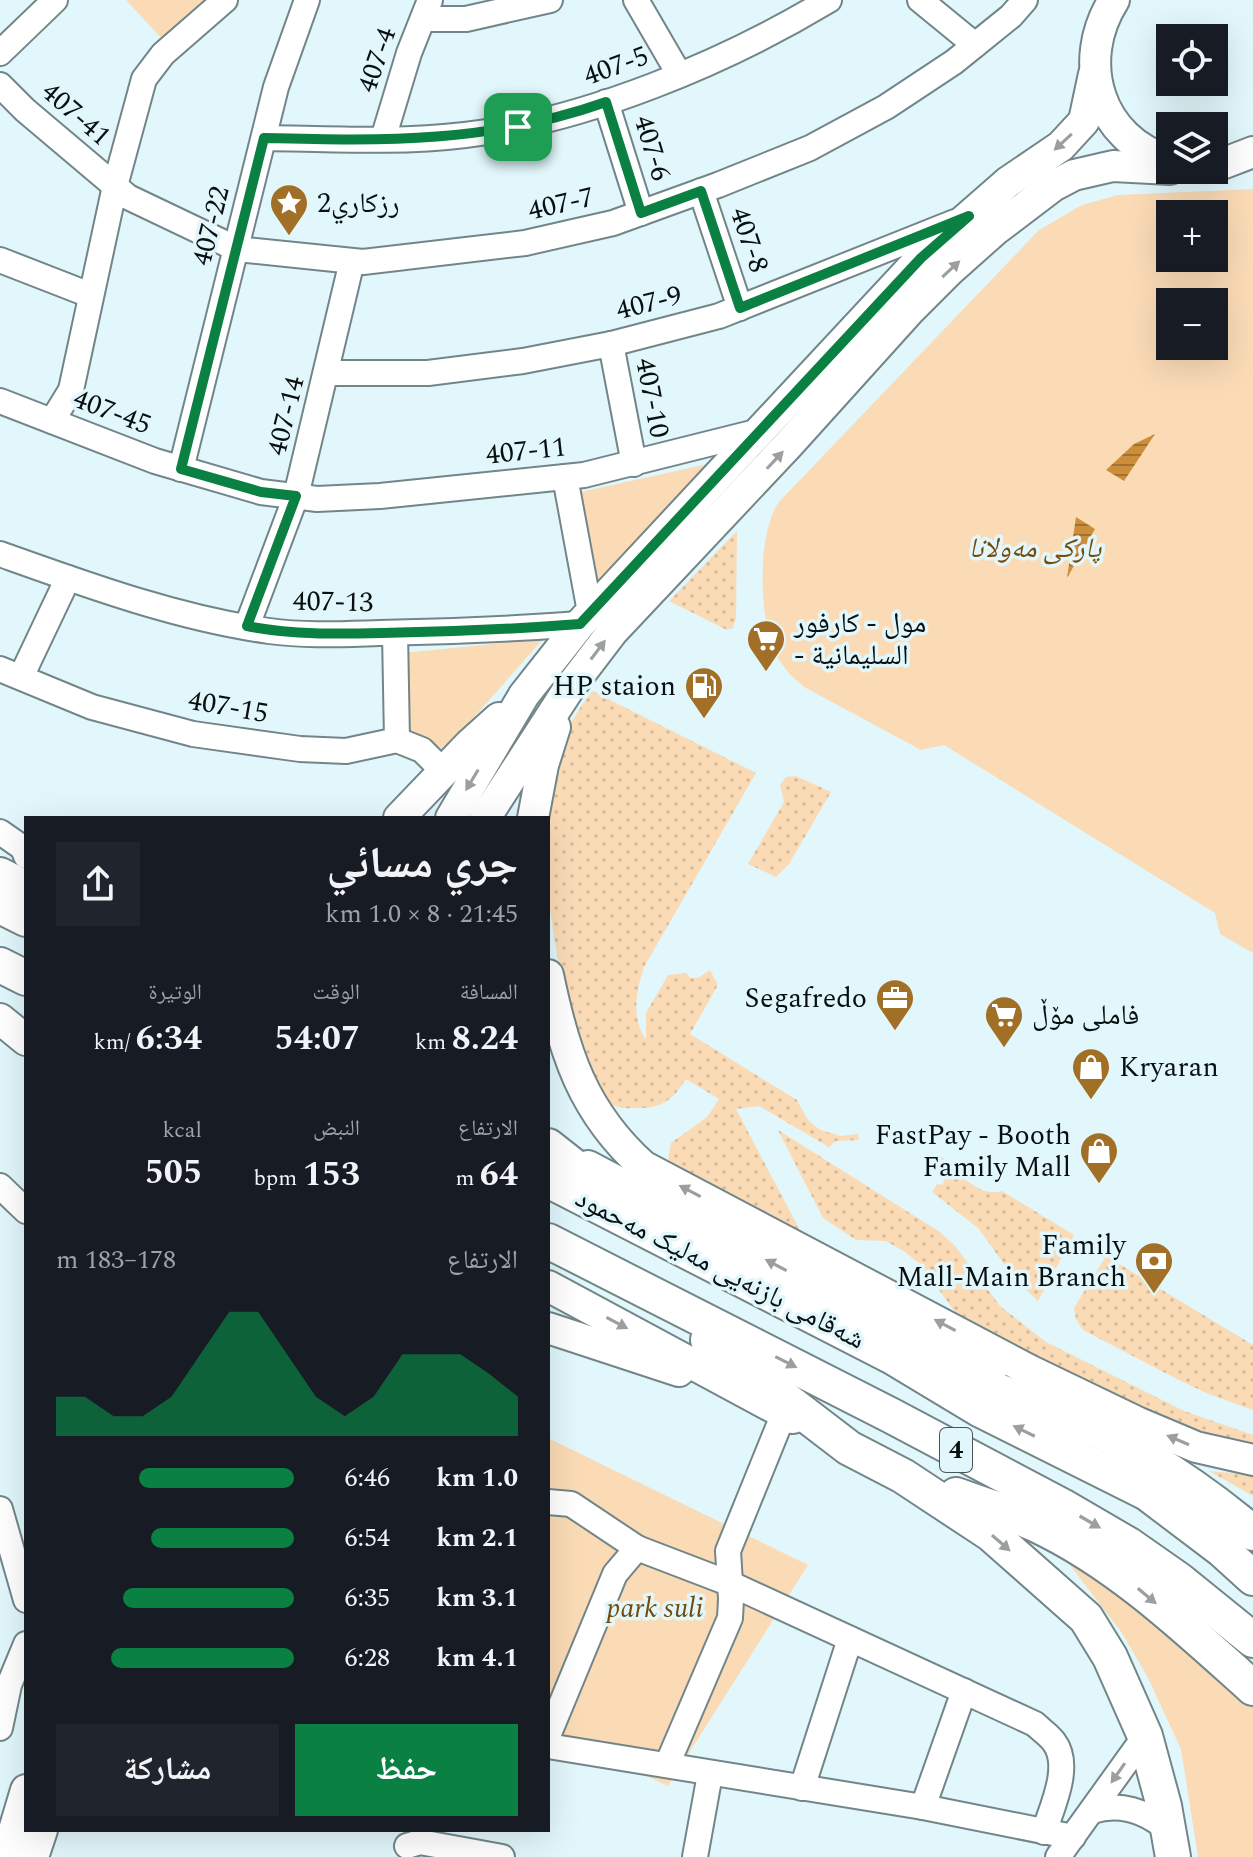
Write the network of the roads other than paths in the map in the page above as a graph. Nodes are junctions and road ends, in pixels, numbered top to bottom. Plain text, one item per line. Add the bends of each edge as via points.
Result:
1 (55, 0) edge
2 (225, 0) edge
3 (307, 0) edge
4 (550, 0) edge
5 (636, 0) edge
6 (829, 0) edge
7 (920, 0) edge
8 (1025, 0) edge
9 (1092, 0) edge
10 (1114, 0) edge
11 (427, 9) edge
12 (1095, 44) junction
13 (975, 45) junction
14 (0, 53) edge
15 (679, 74) junction
16 (1094, 74) junction
17 (0, 85) edge
18 (606, 102) junction
19 (264, 138) junction
20 (383, 139) junction
21 (1253, 152) edge
22 (1156, 156) edge
23 (1228, 162) edge
24 (1156, 168) edge
25 (1228, 169) edge
26 (1253, 170) edge
27 (115, 186) junction
28 (701, 191) junction
29 (641, 213) junction
30 (969, 216) junction
31 (237, 249) junction
32 (0, 260) edge
33 (352, 261) junction
34 (90, 295) junction
35 (740, 308) junction
36 (611, 344) junction
37 (327, 373) junction
38 (0, 401) edge
39 (52, 421) junction
40 (756, 432) junction
41 (634, 464) junction
42 (181, 469) junction
43 (565, 477) junction
44 (296, 496) junction
45 (0, 554) edge
46 (68, 578) junction
47 (585, 618) junction
48 (247, 626) junction
49 (395, 633) junction
50 (10, 673) edge
51 (568, 690) junction
52 (524, 695) junction
53 (397, 740) junction
54 (444, 772) junction
55 (401, 816) edge
56 (452, 816) edge
57 (486, 816) edge
58 (533, 816) edge
59 (0, 832) edge
60 (24, 851) edge
61 (0, 873) edge
62 (24, 885) edge
63 (0, 906) edge
64 (24, 918) edge
65 (0, 965) edge
66 (24, 977) edge
67 (550, 983) edge
68 (0, 1002) edge
69 (24, 1013) edge
70 (0, 1019) edge
71 (24, 1038) edge
72 (550, 1146) edge
73 (550, 1181) edge
74 (0, 1186) edge
75 (24, 1209) edge
76 (733, 1214) junction
77 (688, 1236) junction
78 (550, 1242) edge
79 (550, 1287) edge
80 (641, 1288) junction
81 (550, 1329) edge
82 (891, 1356) junction
83 (740, 1390) junction
84 (1043, 1407) junction
85 (784, 1413) junction
86 (849, 1448) junction
87 (1253, 1460) edge
88 (1161, 1465) junction
89 (903, 1476) junction
90 (550, 1502) edge
91 (0, 1509) edge
92 (1253, 1510) edge
93 (1253, 1533) edge
94 (637, 1548) junction
95 (1253, 1578) edge
96 (731, 1584) junction
97 (24, 1593) edge
98 (850, 1639) junction
99 (1253, 1640) edge
100 (24, 1648) edge
101 (4, 1684) edge
102 (1253, 1688) edge
103 (964, 1691) junction
104 (0, 1728) edge
105 (550, 1731) edge
106 (1145, 1736) junction
107 (550, 1746) edge
108 (667, 1765) junction
109 (710, 1774) junction
110 (802, 1788) junction
111 (0, 1797) edge
112 (923, 1807) junction
113 (1092, 1811) junction
114 (24, 1824) edge
115 (26, 1832) edge
116 (29, 1832) edge
117 (1044, 1832) junction
118 (1073, 1837) junction
119 (1171, 1843) edge
120 (406, 1844) edge
121 (6, 1857) edge
122 (33, 1857) edge
123 (502, 1857) edge
124 (695, 1857) edge
125 (1058, 1857) edge

1 - 14 street
2 - 27 street via 163,54 144,79
3 - 19 street, 407-22
4 - 11 street via 466,19
5 - 15 street
6 - 15 street, 407-5 via 774,33
7 - 13 street
8 - 13 street, 407-7
9 - 12 street
10 - 12 main road
11 - 20 street, 407-4
12 - 16 main road
13 - 28 street, 407-7 via 886,107 823,141
15 - 18 street, 407-5
16 - 22 main road via 1115,124
16 -> 30 main road via 1084,121 1061,146
17 - 27 street, 407-41
18 - 20 street, 407-5 via 518,127
18 - 29 street, 407-6
19 - 20 street, 407-5
19 - 31 street, 407-22
21 - 23 main road
51 -> 24 main road via 613,631 909,311 995,230 1074,175 1113,166
25 - 26 main road
27 - 31 street, 407-7
27 - 34 street
28 - 29 street, 407-7
28 - 35 street, 407-8
29 - 33 street, 407-7 via 525,243
30 - 35 street, 407-9
30 - 40 main road via 921,258
31 - 33 street, 407-7
31 - 42 street, 407-22
32 - 34 street
33 - 37 street, 407-14
34 - 39 street via 71,390
35 - 36 street, 407-9
36 - 37 street, 407-9 via 428,373
36 - 41 street, 407-10
37 - 44 street, 407-14
38 - 39 street, 407-45
39 - 42 street, 407-45
40 - 41 street, 407-11
40 - 47 main road
41 - 43 street, 407-11
42 - 44 street, 407-45 via 261,492
43 - 44 street, 407-11 via 380,496
43 - 47 street
44 - 48 street, 407-14
45 - 46 street, 407-13
46 - 48 street, 407-13
46 - 50 street
47 - 49 street, 407-13 via 493,630
47 - 52 main road
48 - 49 street, 407-13 via 321,634
49 - 53 street
50 - 53 street, 407-15 via 92,707 193,734 346,751
51 - 57 main road
51 - 58 main road via 543,765
52 - 54 main road
52 -> 56 main road
53 - 54 street via 422,750
54 - 55 main road
59 - 60 street
61 - 62 main road
63 - 64 highway
65 - 66 highway
76 -> 67 main road via 643,1166 613,1136 590,1103 566,1051
68 - 69 main road
70 - 71 main road
72 - 77 highway
73 - 77 highway, شەقامی بازنەیی مەلیک مەحمود / 4
74 - 75 street
76 - 77 main road
87 -> 76 main road via 1196,1447 1139,1423
77 - 82 highway, شەقامی بازنەیی مەلیک مەحمود / 4
84 -> 77 main road
78 - 80 highway, شەقامی بازنەیی مەلیک مەحمود / 4
79 -> 83 main road
80 - 86 highway
80 -> 99 highway, 4 via 1062,1506 1179,1580
81 - 83 main road
82 - 84 highway
95 -> 82 highway, 4 via 1147,1493 979,1409
83 - 85 main road
84 - 88 highway
85 - 86 main road
85 - 96 street via 728,1551
86 - 89 highway
88 - 92 main road
88 - 93 highway
89 -> 102 highway via 1036,1525 1077,1547 1124,1577
89 -> 106 highway via 991,1534 1086,1618
90 - 94 street via 571,1504
91 - 97 street
94 - 96 street
94 - 105 street via 615,1574
96 - 98 street
96 - 108 street via 730,1618
98 - 103 street
98 - 110 street
100 - 101 street
101 - 104 street
103 - 112 street
103 - 117 street via 1035,1724 1056,1744 1060,1781
106 -> 113 street
106 - 119 highway
107 - 108 street
108 - 109 street
109 - 110 street
109 - 124 street
110 - 112 street
111 - 114 main road
112 - 117 street
113 - 118 street
113 - 119 street via 1129,1808 1150,1816
115 - 121 main road
116 - 122 main road
117 - 118 street
118 - 125 street
120 - 123 street

